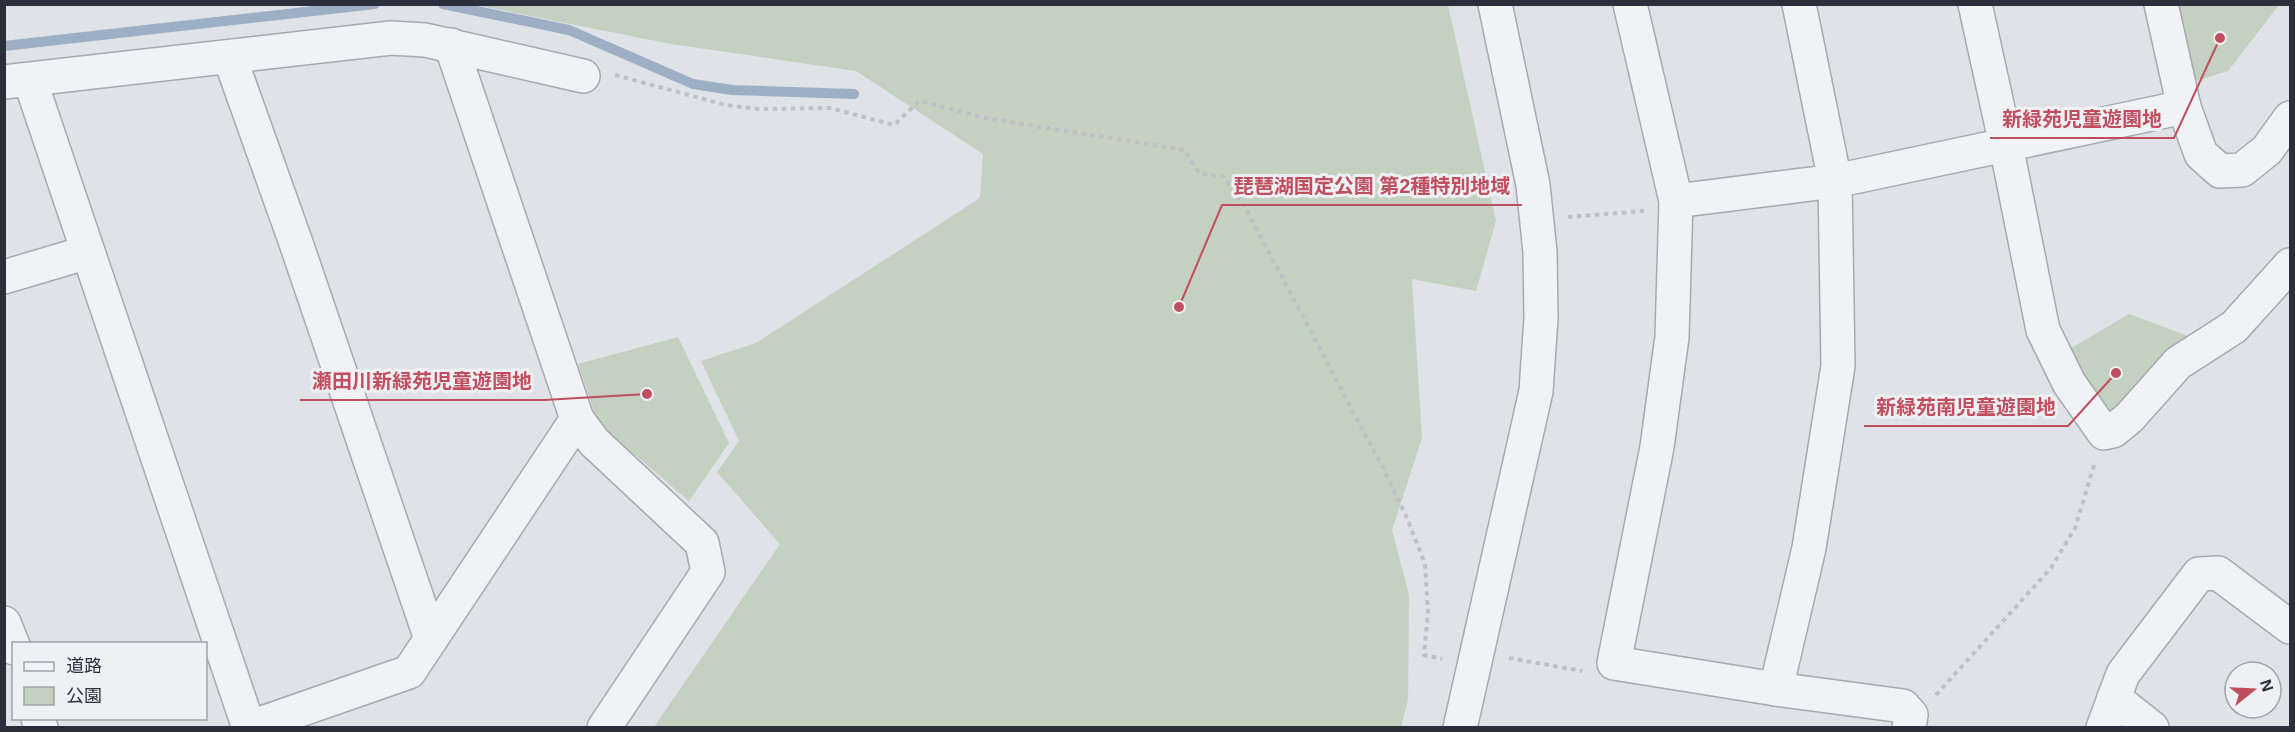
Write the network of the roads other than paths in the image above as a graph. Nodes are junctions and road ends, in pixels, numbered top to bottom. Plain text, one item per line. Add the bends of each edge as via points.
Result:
1 (1495, 4) edge
2 (1630, 4) edge
3 (1799, 4) edge
4 (1975, 4) edge
5 (2161, 4) edge
6 (451, 45) junction
7 (230, 58) junction
8 (583, 76) road end
9 (17, 81) edge
10 (2184, 107) junction
11 (2290, 118) edge
12 (2006, 145) junction
13 (1835, 181) junction
14 (1676, 205) junction
15 (88, 252) junction
16 (2290, 265) edge
17 (4, 277) edge
18 (577, 419) junction
19 (4, 623) edge
20 (2290, 627) edge
21 (431, 639) junction
22 (12, 643) edge
23 (1776, 689) junction
24 (2108, 713) edge
25 (1910, 721) edge
26 (249, 727) edge
27 (604, 728) edge
28 (1460, 728) edge
29 (2152, 728) edge

1 - 28 street via 1533,185 1540,252 1540,318 1534,402
2 - 14 street
3 - 13 street
4 - 12 street
5 - 10 street
6 - 7 street via 392,38
6 - 8 street
6 - 18 street
7 - 9 street
7 - 21 street
9 - 15 street
10 - 11 street via 2201,154 2220,171 2242,170 2268,150
10 - 12 street
12 - 13 street
12 - 16 street via 2043,330 2069,383 2104,433 2129,418 2178,363 2234,327
13 - 14 street
13 - 23 street via 1838,366 1809,548
14 - 23 street via 1672,337 1658,447 1614,663
15 - 17 street
15 - 26 street
18 - 21 street
18 - 27 street via 594,442 702,543 708,572
19 - 22 street
20 - 24 street via 2218,573 2199,574 2123,674
21 - 26 street via 409,672
23 - 25 street via 1903,706
24 - 29 street

